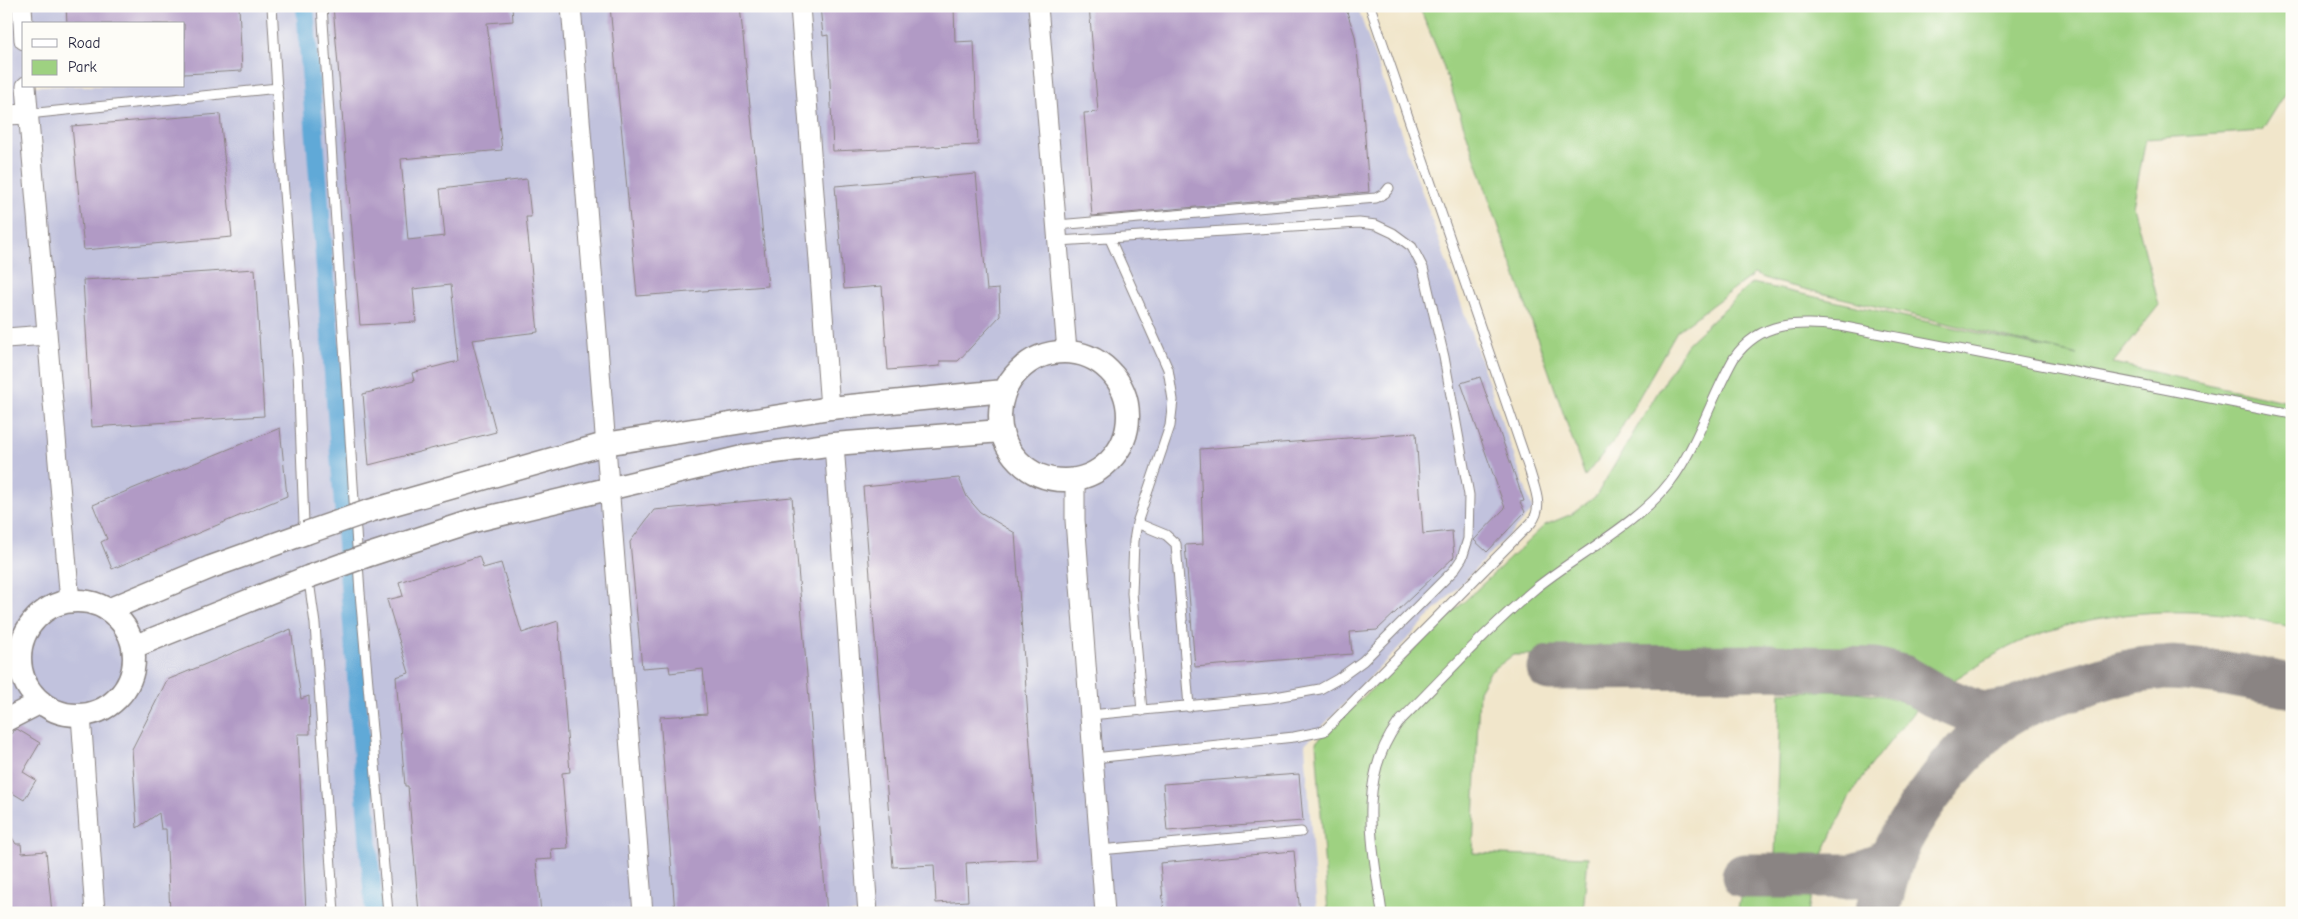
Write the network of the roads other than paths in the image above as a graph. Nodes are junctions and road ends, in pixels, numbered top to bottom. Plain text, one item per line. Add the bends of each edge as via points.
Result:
1 (22, 6) edge
2 (272, 6) edge
3 (322, 6) edge
4 (571, 6) edge
5 (800, 6) edge
6 (1038, 6) edge
7 (1370, 6) edge
8 (23, 22) edge
9 (26, 88) edge
10 (278, 88) junction
11 (28, 114) junction
12 (6, 115) edge
13 (1389, 188) dead end
14 (1058, 233) junction
15 (1110, 238) junction
16 (46, 335) junction
17 (6, 338) edge
18 (1067, 351) junction
19 (1004, 391) junction
20 (830, 408) junction
21 (2292, 414) edge
22 (1001, 431) junction
23 (605, 444) junction
24 (834, 444) junction
25 (1075, 480) junction
26 (609, 488) junction
27 (1138, 523) junction
28 (305, 528) junction
29 (309, 583) junction
30 (70, 602) junction
31 (108, 610) junction
32 (133, 647) junction
33 (13, 664) edge
34 (40, 702) junction
35 (1189, 707) junction
36 (1142, 711) junction
37 (80, 715) junction
38 (1090, 715) junction
39 (6, 720) edge
40 (1094, 758) junction
41 (1301, 832) dead end
42 (1100, 850) junction
43 (95, 913) edge
44 (334, 913) edge
45 (388, 913) edge
46 (643, 913) edge
47 (868, 913) edge
48 (1105, 913) edge
49 (1382, 913) edge

1 - 8 street
2 - 10 lane
3 - 45 lane via 360,592
4 - 23 street
5 - 20 street
6 - 14 street
7 - 40 lane via 1530,472 1539,504 1538,512 1531,523 1324,732
9 - 11 street
10 - 11 lane
10 - 28 lane via 298,370
11 - 12 street
11 - 16 street
13 - 14 lane via 1376,198
14 - 15 lane
14 - 18 street
15 - 27 lane via 1164,361 1173,400 1165,442
15 - 35 lane via 1359,223 1376,225 1394,233 1412,247 1424,268 1469,495 1468,539 1462,558 1454,570 1363,661 1320,689
16 - 17 street
16 - 30 street
18 - 19 street via 1047,353 1028,362 1013,375
18 - 25 street via 1085,354 1102,363 1124,392 1128,410 1127,429 1121,446 1110,461 1095,473
19 - 20 street
19 - 22 street via 999,412
20 - 23 street
21 - 49 lane via 1840,326 1798,324 1765,330 1742,346 1734,358 1681,466 1655,499 1513,608 1398,723 1388,737 1380,752 1371,785 1374,856
22 - 24 street
22 - 25 street via 1011,454 1030,471 1053,480
23 - 26 street
23 - 28 street, bridge
24 - 26 street via 748,456
24 - 47 street
25 - 38 street via 1075,520
26 - 29 street, bridge via 473,521 370,555
26 - 46 street
27 - 35 lane via 1166,535 1176,544
27 - 36 lane via 1132,593
28 - 31 street
29 - 32 street
29 - 44 lane via 315,624
30 - 31 street via 95,604
30 - 33 street via 50,607 38,617 28,629
31 - 32 street via 124,626
32 - 37 street via 133,666 127,685 115,700 99,711
33 - 34 street
34 - 37 street via 53,710
34 - 39 street
35 - 36 lane
36 - 38 lane
37 - 43 street
38 - 40 street
40 - 42 street
41 - 42 lane
42 - 48 street

